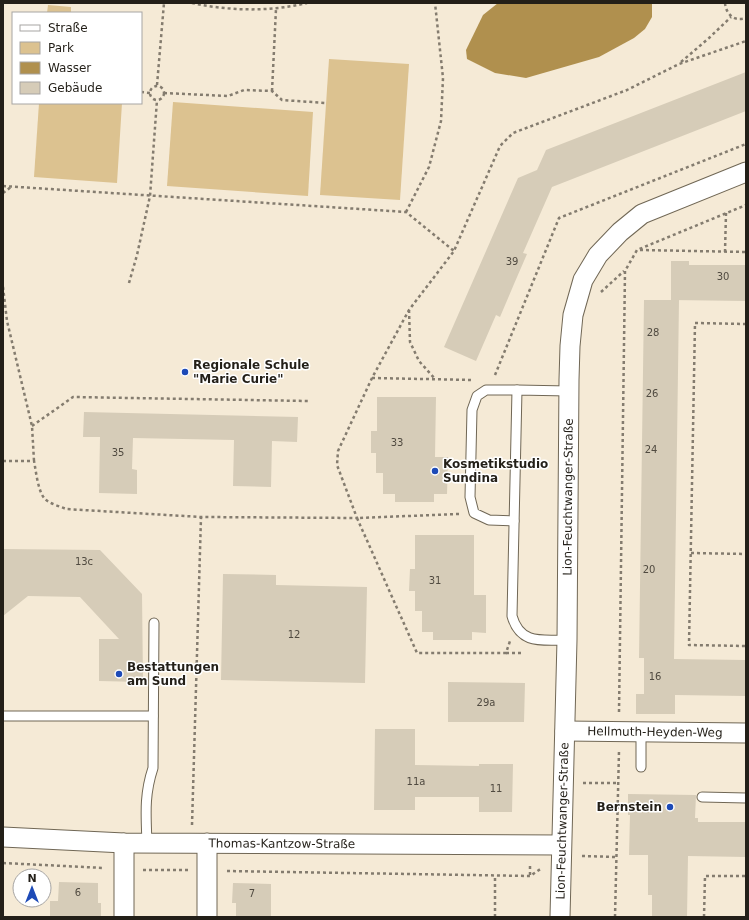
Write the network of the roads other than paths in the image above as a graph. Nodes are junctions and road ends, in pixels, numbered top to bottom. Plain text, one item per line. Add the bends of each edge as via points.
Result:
1 (746, 172) edge
2 (517, 390) junction
3 (569, 391) junction
4 (514, 521) junction
5 (154, 624) dead end
6 (567, 640) junction
7 (3, 716) edge
8 (153, 716) junction
9 (565, 731) junction
10 (641, 732) junction
11 (746, 733) edge
12 (641, 767) dead end
13 (702, 797) dead end
14 (746, 798) edge
15 (3, 837) edge
16 (124, 843) junction
17 (147, 843) junction
18 (199, 843) junction
19 (561, 851) junction
20 (124, 917) edge
21 (207, 917) edge
22 (560, 917) edge

1 - 3 street, Lion-Feuchtwanger-Straße via 642,214 598,255 583,280 573,315
2 - 3 lane
2 - 4 lane
2 - 4 lane via 486,390 477,396 472,410 470,497 474,513 489,520
3 - 6 street, Lion-Feuchtwanger-Straße
4 - 6 lane via 512,616 515,626 524,636 538,640
5 - 8 lane
6 - 9 street, Lion-Feuchtwanger-Straße
7 - 8 lane
8 - 17 lane via 153,768 147,784 146,800
9 - 10 street, Hellmuth-Heyden-Weg
9 - 19 street, Lion-Feuchtwanger-Straße
10 - 11 street, Hellmuth-Heyden-Weg
10 - 12 lane
13 - 14 lane
15 - 16 street, Thomas-Kantzow-Straße
16 - 17 street, Thomas-Kantzow-Straße
16 - 20 street
17 - 18 street, Thomas-Kantzow-Straße
18 - 19 street, Thomas-Kantzow-Straße
18 - 21 street via 207,871
19 - 22 street, Lion-Feuchtwanger-Straße

